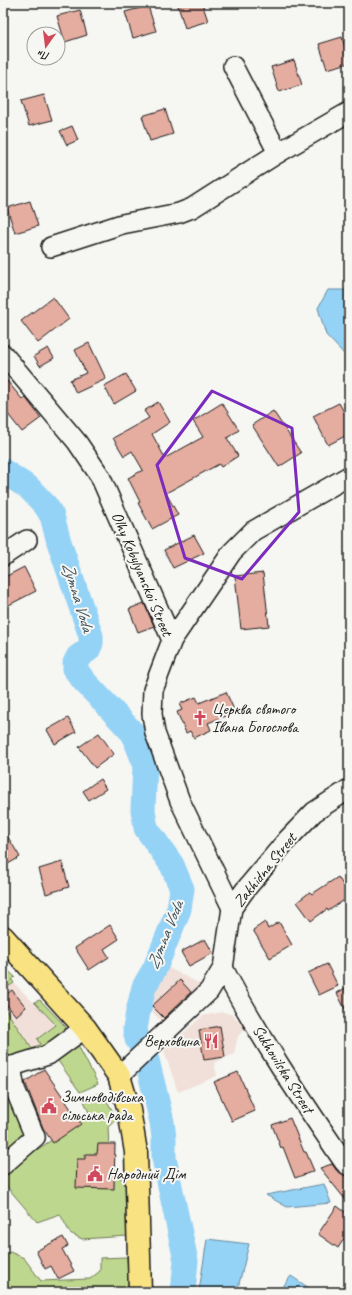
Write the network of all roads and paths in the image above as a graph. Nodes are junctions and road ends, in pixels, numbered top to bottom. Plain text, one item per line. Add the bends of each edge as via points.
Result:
1 (234, 66) dead end
2 (349, 112) edge
3 (278, 152) junction
4 (51, 247) dead end
5 (3, 354) edge
6 (349, 476) edge
7 (27, 540) dead end
8 (3, 556) edge
9 (172, 640) junction
10 (349, 789) edge
11 (232, 908) junction
12 (3, 937) edge
13 (223, 968) junction
14 (85, 1028) junction
15 (5, 1068) edge
16 (119, 1076) junction
17 (3, 1165) edge
18 (349, 1166) edge
19 (140, 1292) edge

1 - 3 street
2 - 3 street
3 - 4 street via 204,200 179,213 122,224
5 - 9 street, Olhy Kobylyanskoi Street via 77,442 100,476
6 - 9 street via 253,531 232,552
7 - 8 street
9 - 11 street, Olhy Kobylyanskoi Street via 153,690 152,714 155,732 180,801
10 - 11 street, Zakhidna Street via 314,812 287,840
11 - 13 street, Zakhidna Street
12 - 14 main road
13 - 16 street, Zakhidna Street via 209,991
13 - 18 street, Sukhovilska Street via 242,1005 304,1104
14 - 15 street via 48,1055
14 - 16 main road
15 - 17 street via 35,1137
16 - 19 main road via 129,1110 136,1152

